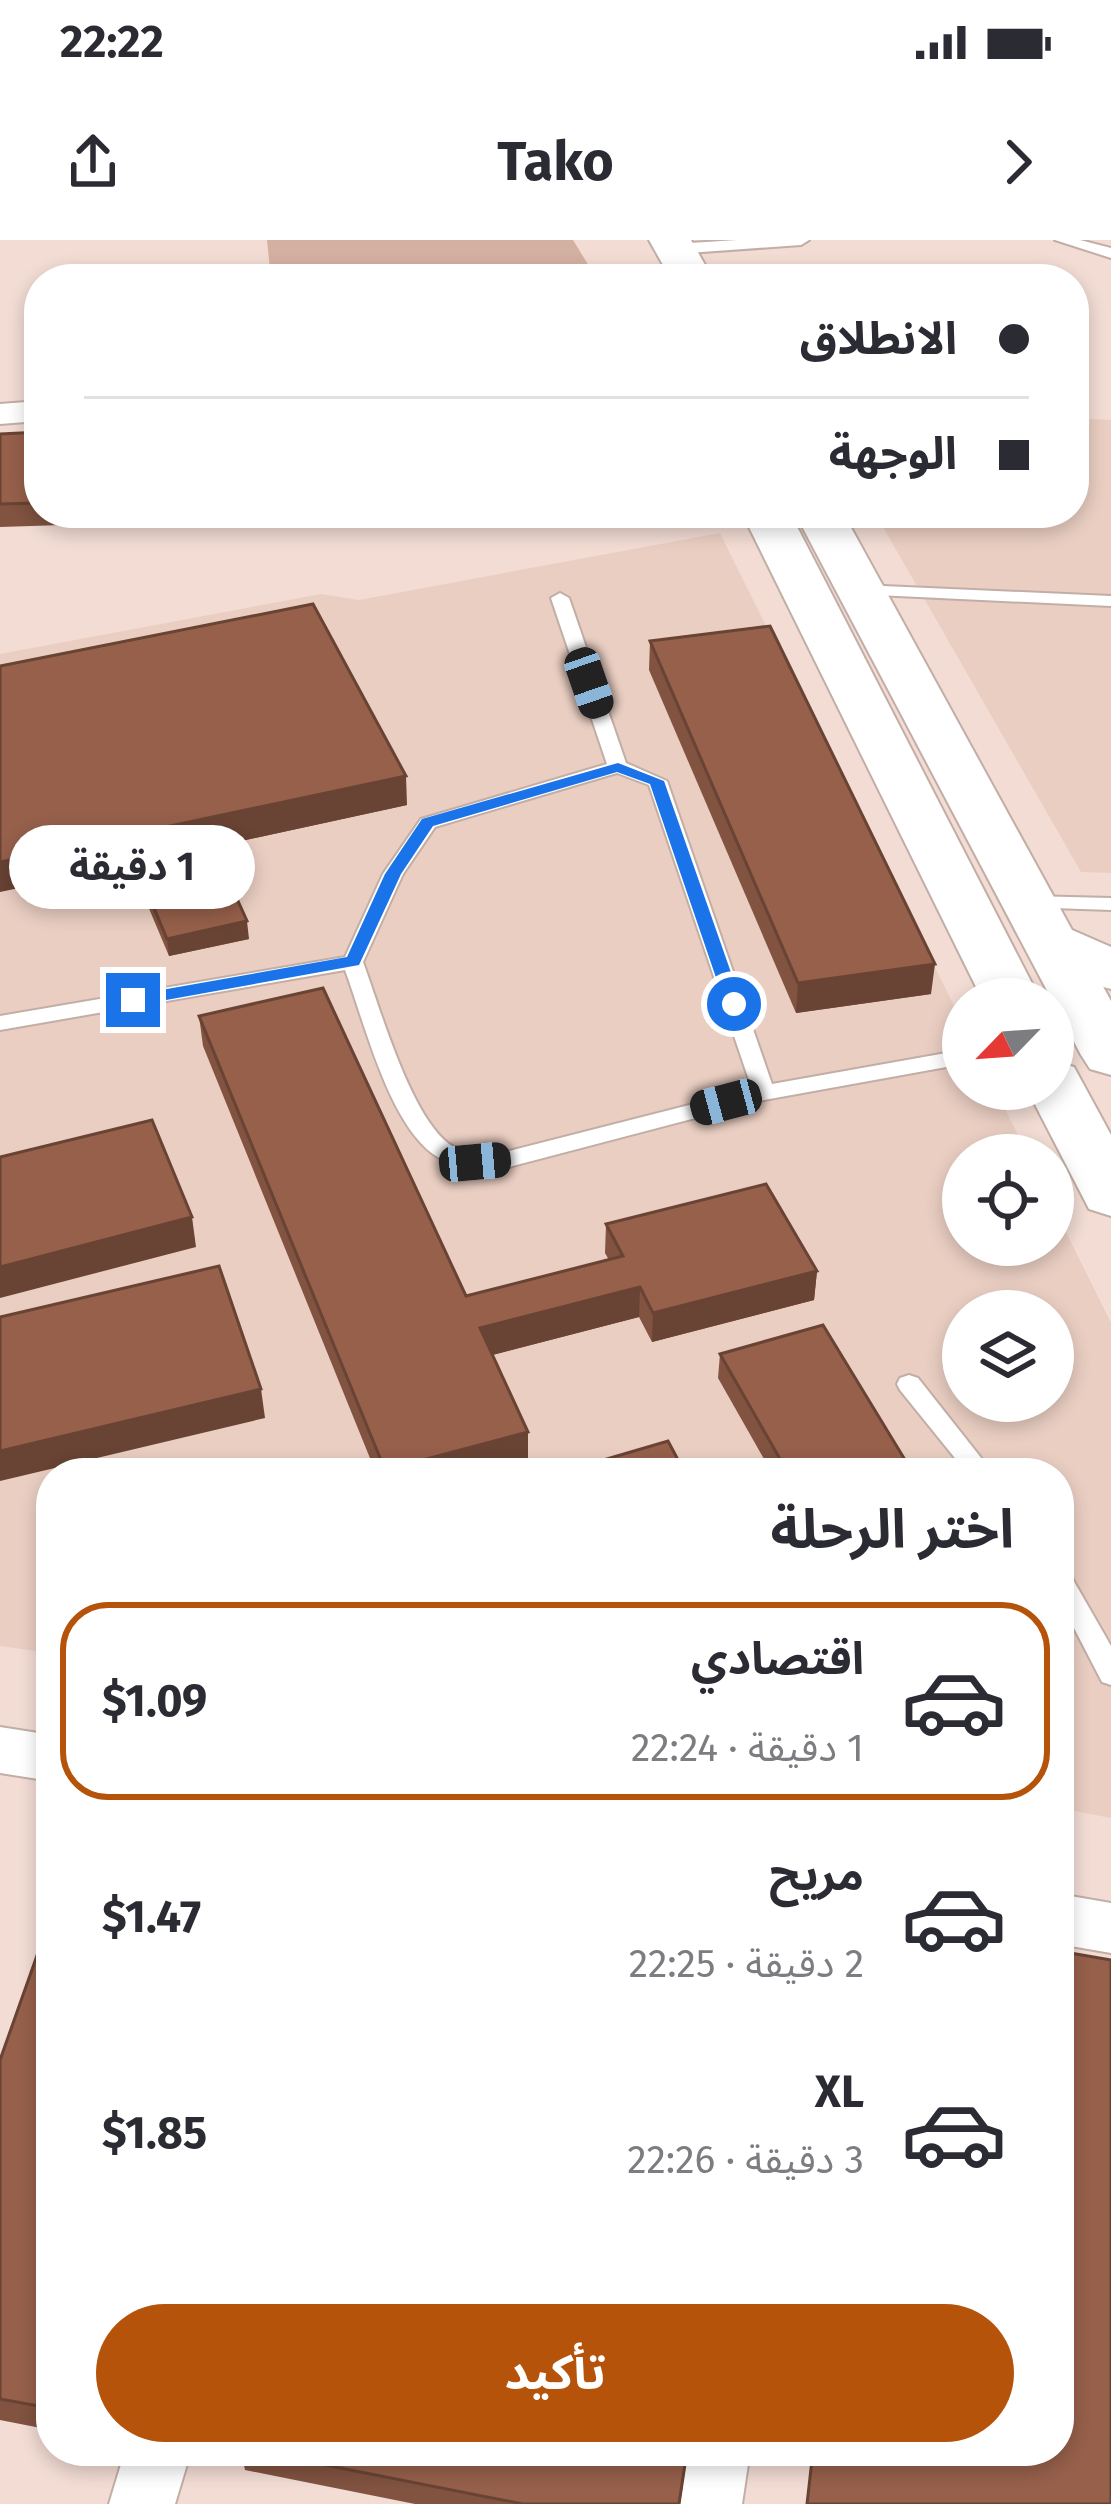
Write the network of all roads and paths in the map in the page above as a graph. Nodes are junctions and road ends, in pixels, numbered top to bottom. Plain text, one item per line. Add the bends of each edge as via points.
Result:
1 (626, 240) edge
2 (800, 240) edge
3 (1063, 240) edge
4 (1111, 253) edge
5 (671, 262) edge
6 (774, 528) edge
7 (827, 528) edge
8 (861, 590) junction
9 (560, 598) dead end
10 (1111, 601) edge
11 (618, 767) junction
12 (1111, 904) edge
13 (1038, 920) junction
14 (353, 962) junction
15 (1111, 971) edge
16 (1001, 978) edge
17 (0, 1023) edge
18 (1111, 1055) edge
19 (942, 1061) edge
20 (764, 1093) junction
21 (1068, 1110) edge
22 (1111, 1194) edge
23 (909, 1384) dead end
24 (969, 1458) edge
25 (1074, 1601) edge
26 (1111, 1674) edge
27 (0, 1750) edge
28 (36, 1756) edge
29 (1074, 1922) edge
30 (1111, 1928) edge
31 (153, 2466) edge
32 (715, 2466) edge
33 (142, 2504) edge
34 (709, 2504) edge

1 - 5 main road
2 - 5 lane
3 - 4 lane
6 - 16 main road
7 - 8 main road
8 - 10 lane
8 - 13 main road
9 - 11 lane
11 - 14 lane via 428,823 393,874
11 - 20 lane via 656,781
12 - 13 lane
13 - 15 main road
13 - 18 main road
14 - 17 lane
14 - 20 lane via 402,1091 438,1148 475,1162
19 - 20 lane
21 - 22 main road
23 - 24 lane
25 - 26 lane
27 - 28 street
29 - 30 street
31 - 33 street
32 - 34 street

